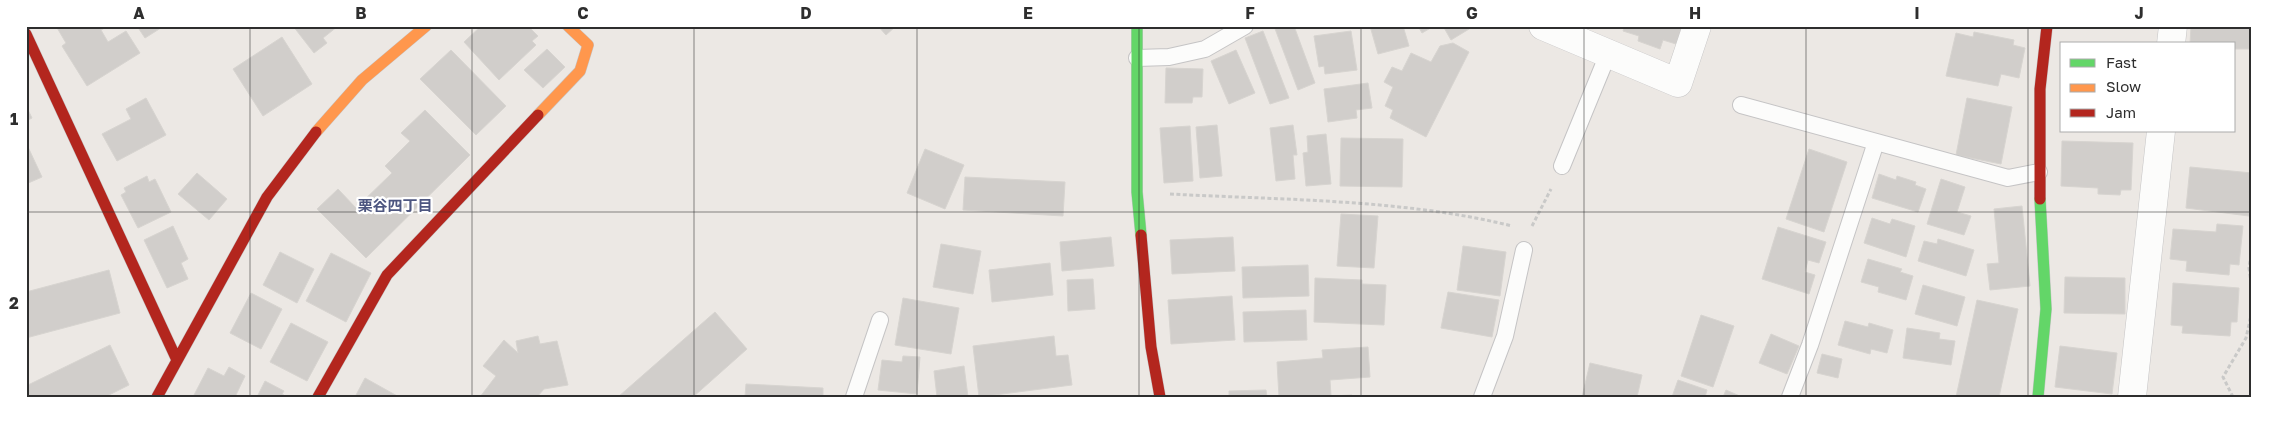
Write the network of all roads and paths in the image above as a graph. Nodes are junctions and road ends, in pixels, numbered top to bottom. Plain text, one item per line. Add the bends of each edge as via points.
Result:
1 (426, 26) edge
2 (568, 26) edge
3 (1137, 26) edge
4 (1245, 26) edge
5 (1544, 26) edge
6 (1697, 26) edge
7 (2047, 26) edge
8 (2173, 26) edge
9 (26, 34) edge
10 (2171, 42) edge
11 (1608, 54) junction
12 (1137, 58) junction
13 (1741, 105) dead end
14 (2161, 132) edge
15 (1876, 142) junction
16 (1562, 166) joint
17 (2038, 172) junction
18 (1137, 192) junction
19 (1521, 229) dead end
20 (1530, 231) dead end
21 (2252, 248) edge
22 (1524, 250) dead end
23 (2252, 289) edge
24 (2252, 311) edge
25 (880, 320) dead end
26 (176, 358) junction
27 (157, 397) edge
28 (318, 397) edge
29 (854, 397) edge
30 (1160, 397) edge
31 (1482, 397) edge
32 (1790, 397) edge
33 (2038, 397) edge
34 (2132, 397) edge
35 (2233, 397) edge

1 - 26 street via 362,80 308,142 267,197
2 - 28 street via 588,46 580,71 388,275
3 - 12 street
4 - 12 lane via 1205,49 1169,57
5 - 11 street
6 - 11 street via 1678,84
7 - 17 street via 2040,89
8 - 10 street
9 - 26 street
11 - 16 lane
12 - 18 street
13 - 15 lane
14 - 34 street
15 - 17 lane via 2008,178
15 - 32 lane
16 - 20 path
17 - 33 street via 2046,309
18 - 19 path via 1394,207 1469,216
18 - 30 street via 1151,347
21 - 23 path via 2249,268
22 - 31 lane via 1505,336
24 - 35 path via 2246,338 2223,377
25 - 29 lane
26 - 27 street

